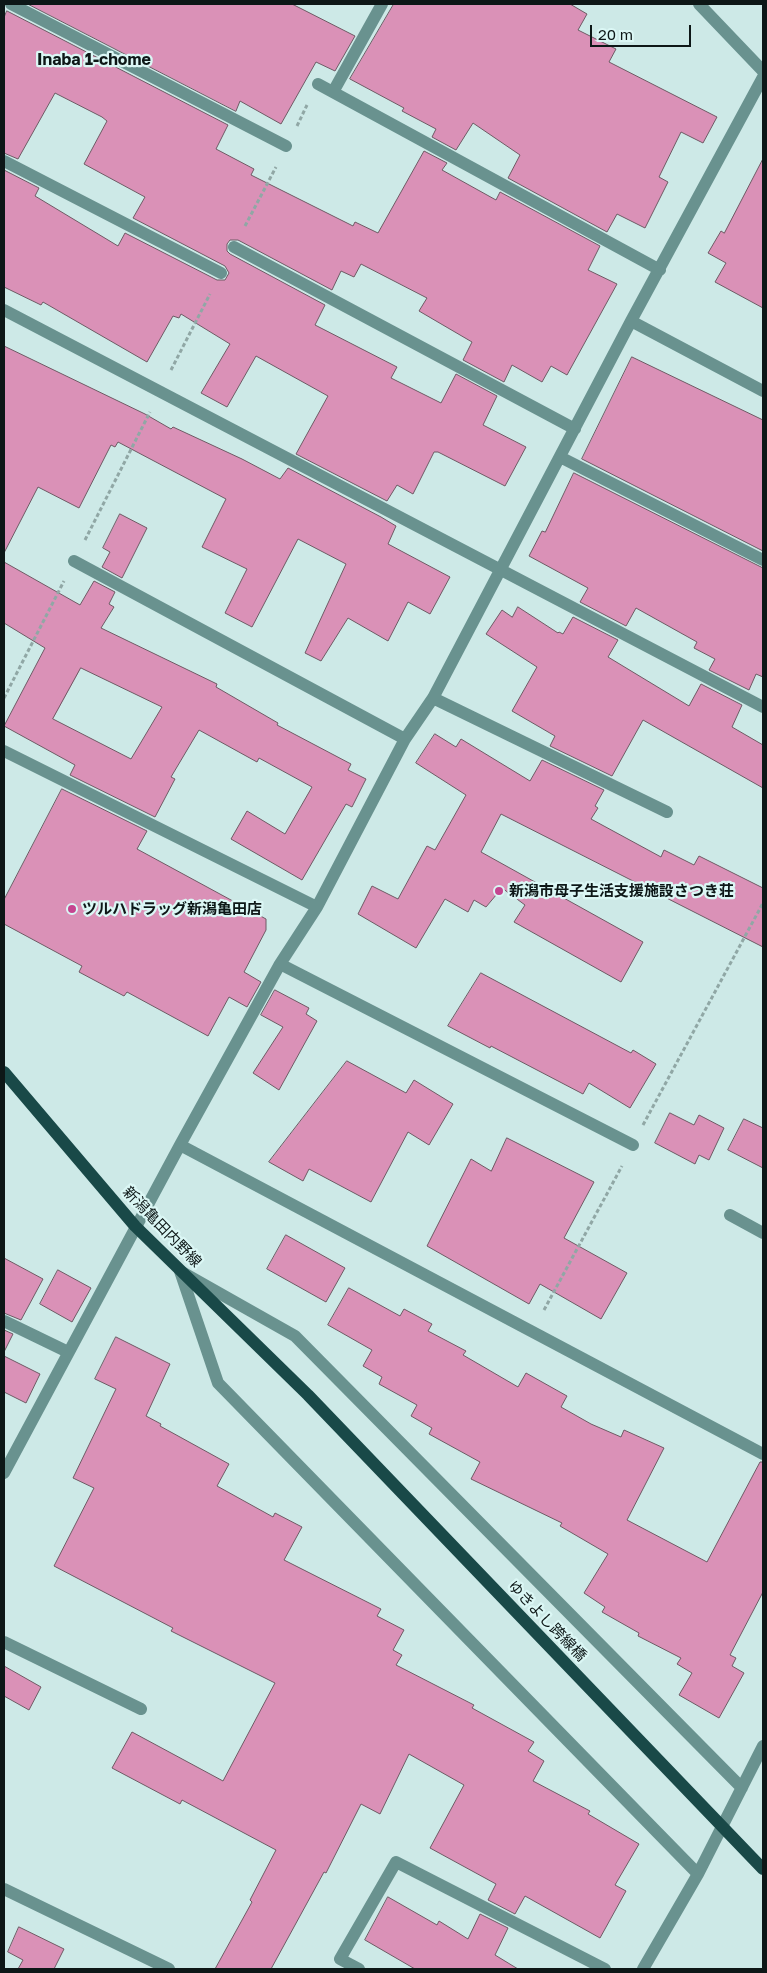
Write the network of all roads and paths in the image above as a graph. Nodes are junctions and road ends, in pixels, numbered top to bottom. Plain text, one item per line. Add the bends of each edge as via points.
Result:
1 (11, 4) edge
2 (382, 4) edge
3 (698, 4) edge
4 (763, 71) edge
5 (763, 78) edge
6 (318, 84) dead end
7 (333, 92) junction
8 (286, 146) dead end
9 (4, 161) edge
10 (234, 247) dead end
11 (660, 270) junction
12 (221, 273) dead end
13 (4, 310) edge
14 (631, 321) junction
15 (763, 391) edge
16 (574, 429) junction
17 (560, 457) junction
18 (763, 560) edge
19 (74, 561) dead end
20 (500, 569) junction
21 (433, 698) junction
22 (763, 707) edge
23 (405, 740) junction
24 (4, 751) edge
25 (667, 812) dead end
26 (763, 904) edge
27 (317, 907) junction
28 (280, 964) junction
29 (4, 1072) edge
30 (180, 1145) junction
31 (633, 1145) junction
32 (730, 1215) dead end
33 (135, 1226) junction
34 (763, 1233) edge
35 (180, 1271) junction
36 (4, 1321) edge
37 (532, 1332) junction
38 (68, 1352) junction
39 (308, 1395) joint
40 (763, 1454) edge
41 (4, 1473) edge
42 (4, 1642) edge
43 (141, 1709) dead end
44 (763, 1746) edge
45 (742, 1788) junction
46 (763, 1869) edge
47 (698, 1874) junction
48 (4, 1889) edge
49 (169, 1969) edge
50 (359, 1969) edge
51 (605, 1969) edge
52 (644, 1969) edge

1 - 8 street
2 - 7 street
3 - 4 street
5 - 11 street
6 - 7 street
7 - 11 street
9 - 12 street
10 - 16 street
11 - 14 street
13 - 20 street
14 - 15 street
14 - 16 street
16 - 17 street
17 - 18 street
17 - 20 street
19 - 23 street
20 - 21 street
20 - 22 street
21 - 23 street
21 - 25 street
23 - 27 street
24 - 27 street
26 - 31 path
27 - 28 street
28 - 30 street
28 - 31 street
29 - 33 main road, 新潟亀田内野線
30 - 33 street
30 - 37 street
31 - 37 path
32 - 34 street
33 - 35 main road, 新潟亀田内野線
33 - 38 street
35 - 39 main road, 新潟亀田内野線
35 - 45 street via 295,1336
35 - 47 street via 218,1383
36 - 38 street
37 - 40 street
38 - 41 street
39 - 46 main road, ゆきよし跨線橋
42 - 43 street
44 - 45 street
45 - 47 street
47 - 52 street
48 - 49 street
50 - 51 street via 340,1959 396,1862

